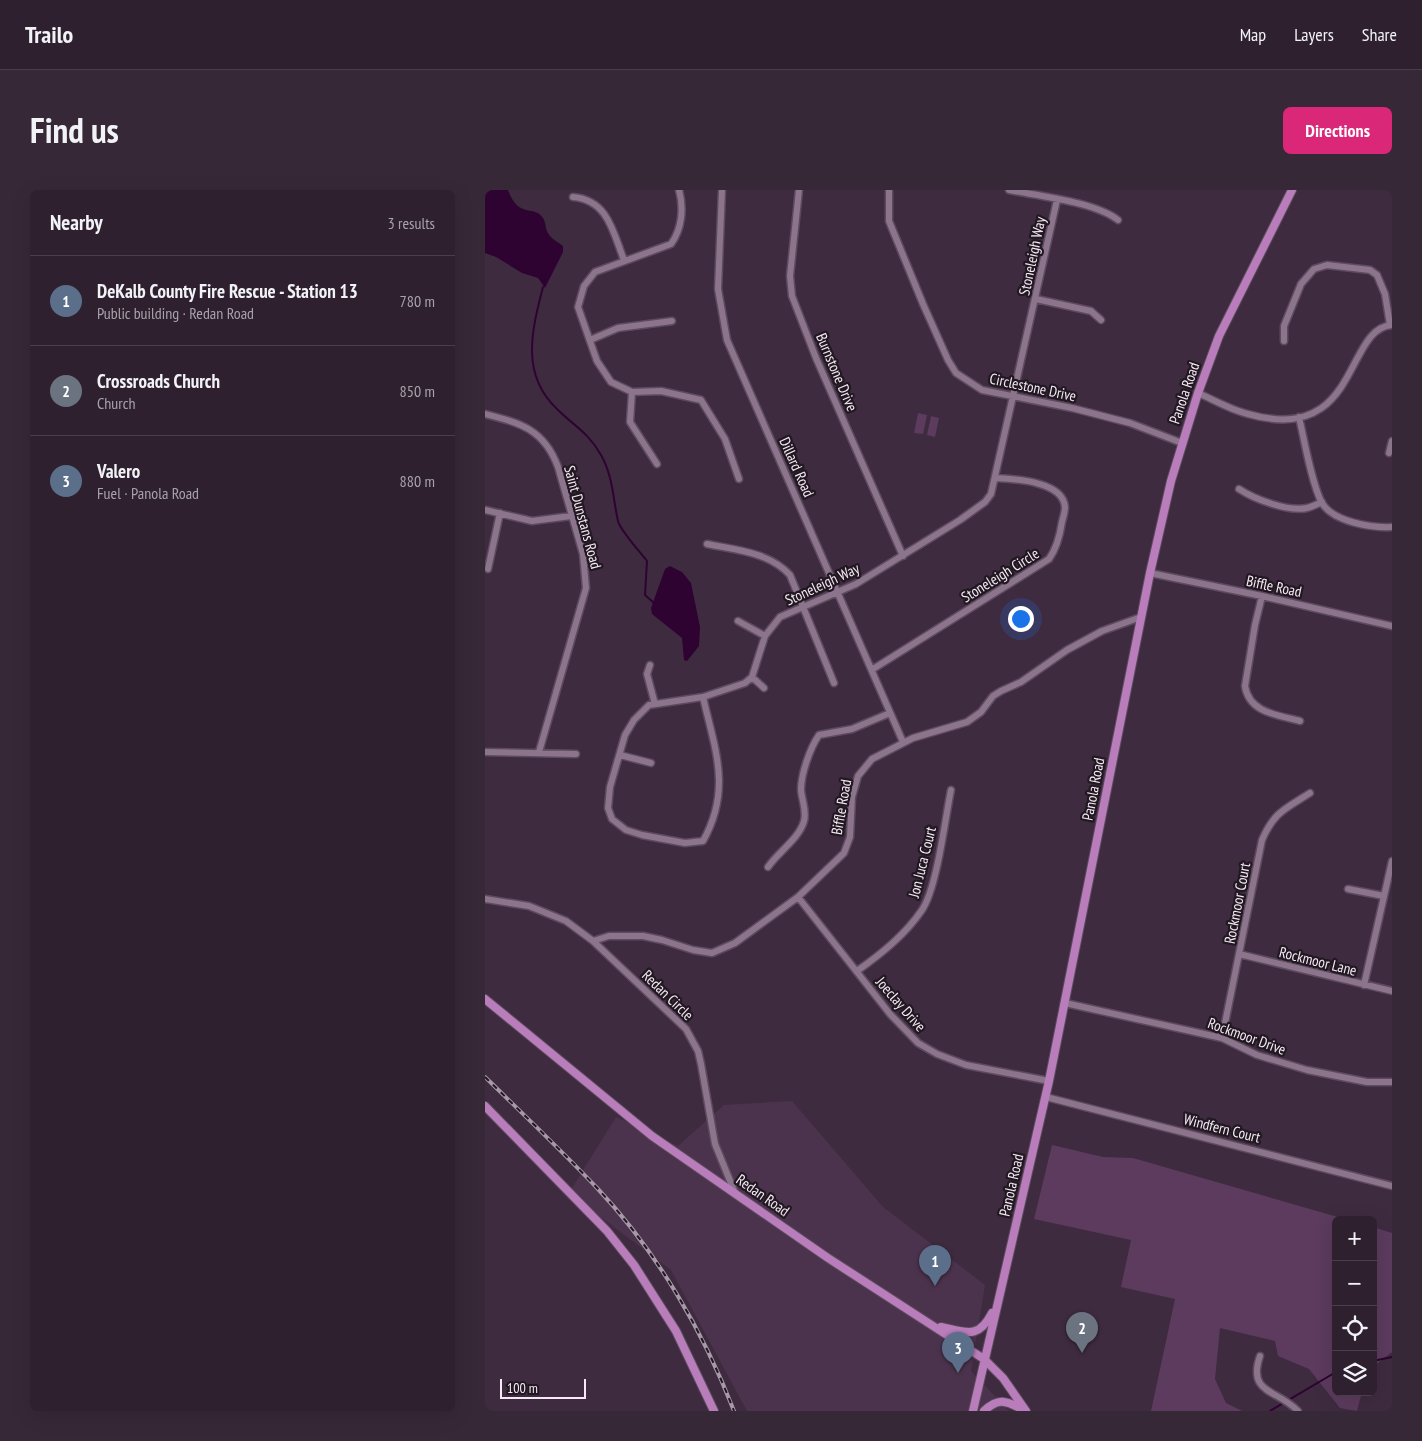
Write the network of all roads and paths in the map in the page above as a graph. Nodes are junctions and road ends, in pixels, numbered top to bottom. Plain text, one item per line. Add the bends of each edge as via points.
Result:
1 (679, 190) edge
2 (722, 190) edge
3 (799, 190) edge
4 (889, 190) edge
5 (1009, 190) edge
6 (1292, 190) edge
7 (573, 197) dead end
8 (1057, 200) junction
9 (1118, 220) dead end
10 (624, 260) junction
11 (1036, 299) junction
12 (1101, 320) dead end
13 (672, 321) dead end
14 (1391, 325) edge
15 (591, 340) junction
16 (1284, 341) dead end
17 (632, 392) junction
18 (1198, 393) junction
19 (1014, 397) junction
20 (485, 414) edge
21 (1299, 417) junction
22 (1392, 442) edge
23 (1182, 443) junction
24 (1389, 453) dead end
25 (657, 464) dead end
26 (995, 478) junction
27 (739, 479) dead end
28 (1239, 489) dead end
29 (1322, 502) junction
30 (485, 510) edge
31 (500, 513) junction
32 (571, 516) junction
33 (1392, 527) edge
34 (707, 544) dead end
35 (903, 556) junction
36 (487, 569) dead end
37 (1150, 573) junction
38 (839, 592) junction
39 (1262, 596) junction
40 (803, 608) junction
41 (1141, 617) junction
42 (738, 621) dead end
43 (1392, 626) edge
44 (765, 636) junction
45 (650, 666) dead end
46 (873, 669) junction
47 (752, 677) junction
48 (834, 683) dead end
49 (764, 688) dead end
50 (703, 697) junction
51 (655, 704) junction
52 (890, 714) junction
53 (1300, 721) dead end
54 (903, 742) junction
55 (485, 752) edge
56 (539, 752) junction
57 (576, 754) dead end
58 (620, 755) junction
59 (651, 764) dead end
60 (951, 790) dead end
61 (1310, 793) dead end
62 (1392, 860) edge
63 (768, 867) dead end
64 (1349, 889) dead end
65 (1384, 896) junction
66 (798, 897) junction
67 (485, 898) edge
68 (593, 941) junction
69 (1239, 954) junction
70 (857, 971) junction
71 (1364, 985) junction
72 (1392, 991) edge
73 (485, 998) edge
74 (1065, 1003) junction
75 (1222, 1038) junction
76 (1049, 1081) junction
77 (1392, 1082) edge
78 (1046, 1097) junction
79 (485, 1106) edge
80 (1392, 1186) edge
81 (735, 1193) junction
82 (999, 1298) junction
83 (936, 1326) junction
84 (1260, 1356) dead end
85 (984, 1359) junction
86 (714, 1411) edge
87 (973, 1411) edge
88 (983, 1411) edge
89 (1025, 1411) edge
90 (1298, 1411) edge

1 - 10 street via 680,222 671,244
2 - 38 street, Dillard Road via 719,289 727,340
3 - 35 street, Burnstone Drive via 790,276 792,296
4 - 19 street, Circlestone Drive via 889,221 948,360 956,373 973,385
5 - 8 street
6 - 18 main road, Panola Road via 1240,290
7 - 10 street via 593,202 603,212
8 - 9 street via 1108,211
8 - 11 street, Stoneleigh Way
10 - 15 street via 595,272 584,286 578,307
11 - 12 street via 1091,311
11 - 19 street, Stoneleigh Way
13 - 15 street via 618,328
14 - 16 street via 1385,294 1377,275 1370,270 1327,265 1314,269 1301,284 1284,326
14 - 21 street via 1377,330 1367,341 1337,394 1325,407
15 - 17 street via 603,372 611,382
17 - 25 street via 630,422
17 - 27 street via 661,391 701,400 725,439
18 - 21 street via 1249,415 1277,419
18 - 23 main road, Panola Road
19 - 23 street, Circlestone Drive via 1130,423
19 - 26 street, Stoneleigh Way
20 - 32 street, Saint Dunstans Road via 524,426 546,444 558,467
21 - 29 street
22 - 24 street
23 - 37 main road, Panola Road
26 - 35 street, Stoneleigh Way via 985,502
26 - 46 street, Stoneleigh Circle via 1035,483 1054,489 1063,499 1065,507 1054,552
28 - 29 street via 1255,499 1296,508
29 - 33 street via 1337,516
30 - 31 street
31 - 32 street via 532,520
31 - 36 street
32 - 56 street, Saint Dunstans Road via 583,554 587,579 585,596
34 - 40 street via 750,552 783,567 790,575
35 - 38 street, Stoneleigh Way
37 - 39 street, Biffle Road
37 - 41 main road, Panola Road
38 - 40 street, Stoneleigh Way
38 - 46 street, Dillard Road
39 - 43 street, Biffle Road
39 - 53 street via 1245,686 1249,701 1259,710
40 - 44 street, Stoneleigh Way via 781,617
40 - 48 street
41 - 54 street, Biffle Road via 1102,631 1067,650 1021,682 993,696 981,712 967,722
41 - 74 main road, Panola Road
42 - 44 street
44 - 47 street, Stoneleigh Way
45 - 51 street via 647,674
46 - 52 street, Dillard Road
47 - 49 street
47 - 50 street via 745,683
50 - 51 street
50 - 58 street via 720,770 720,793 712,826 703,842 668,841 626,830 612,819 608,808 610,787
51 - 58 street via 649,705 634,720 625,735
52 - 54 street, Dillard Road
52 - 63 street via 852,729 819,735 811,747 801,789 804,822
54 - 66 street, Biffle Road via 872,759 863,768 852,798 850,837 844,853
55 - 56 street
56 - 57 street
58 - 59 street
60 - 70 street, Jon Juca Court via 932,883 923,910 900,936
61 - 69 street, Rockmoor Court via 1276,814 1269,823 1262,840
62 - 65 street
64 - 65 street
65 - 71 street
66 - 68 street, Biffle Road via 735,943 712,953 643,936 609,936
66 - 70 street, Joeclay Drive
67 - 68 street, Redan Circle via 529,906 555,915
68 - 81 street, Redan Circle via 691,1035 701,1064 715,1144
69 - 71 street, Rockmoor Lane
69 - 75 street, Rockmoor Court
70 - 76 street, Joeclay Drive via 905,1030 937,1054 966,1065
71 - 72 street, Rockmoor Lane
73 - 81 main road, Redan Road via 652,1136
74 - 75 street, Rockmoor Drive
74 - 76 main road, Panola Road
75 - 77 street, Rockmoor Drive via 1257,1055 1307,1070 1367,1082
76 - 78 main road, Panola Road
78 - 80 street, Windfern Court
78 - 82 main road, Panola Road
79 - 86 main road via 607,1231 634,1265 675,1331
81 - 83 main road, Redan Road via 828,1258
82 - 83 main road via 978,1332
82 - 85 main road, Panola Road
83 - 85 main road, Redan Road
84 - 90 street via 1255,1369 1260,1384
85 - 87 main road, Panola Road
85 - 89 main road, Redan Road via 1003,1378
88 - 89 main road via 992,1403 1001,1401

